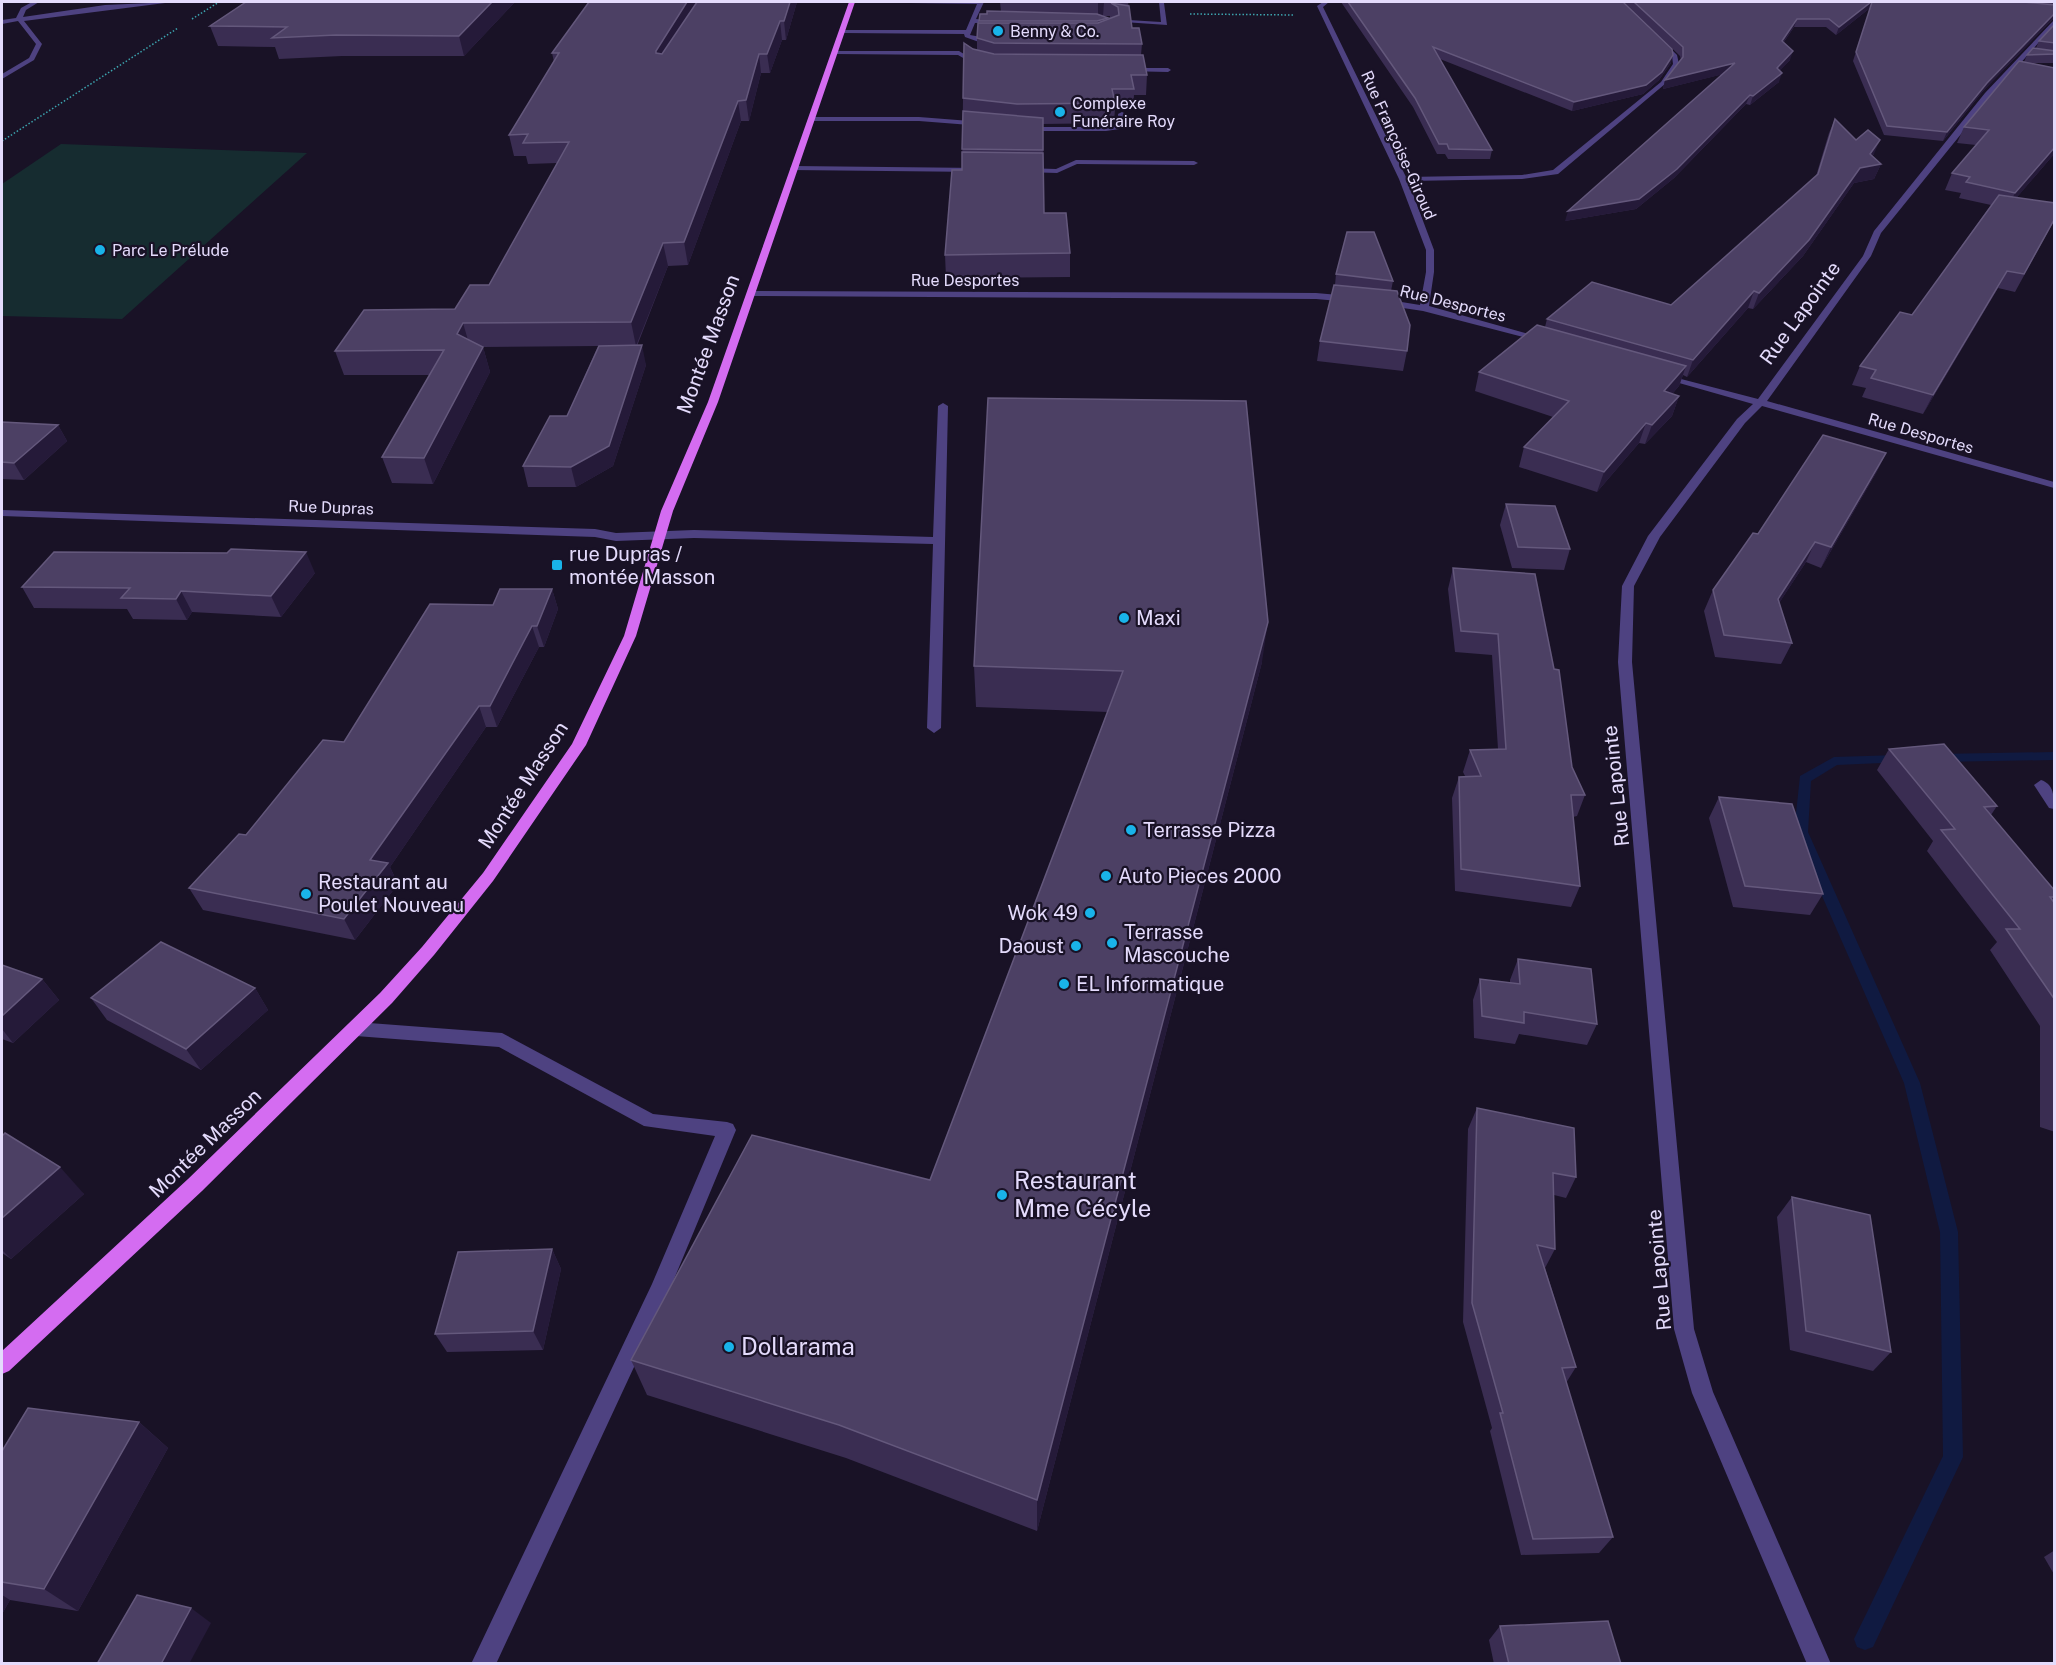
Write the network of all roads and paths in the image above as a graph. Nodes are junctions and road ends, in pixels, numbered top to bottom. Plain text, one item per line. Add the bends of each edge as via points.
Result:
1 (36, 2) edge
2 (170, 2) edge
3 (219, 2) edge
4 (847, 2) edge
5 (852, 2) edge
6 (980, 2) edge
7 (1326, 2) edge
8 (1161, 3) dead end
9 (18, 18) junction
10 (192, 19) dead end
11 (973, 19) junction
12 (1007, 20) edge
13 (2, 22) edge
14 (2055, 22) edge
15 (182, 25) dead end
16 (1113, 29) edge
17 (843, 31) junction
18 (968, 32) junction
19 (1653, 34) edge
20 (1003, 40) edge
21 (836, 52) junction
22 (985, 67) edge
23 (1122, 70) edge
24 (1168, 70) dead end
25 (2, 76) edge
26 (1122, 114) edge
27 (812, 119) junction
28 (987, 124) edge
29 (1017, 129) edge
30 (2, 141) edge
31 (1194, 163) dead end
32 (794, 168) junction
33 (992, 170) edge
34 (1013, 170) edge
35 (1403, 179) junction
36 (751, 294) junction
37 (1424, 308) junction
38 (1552, 344) edge
39 (1654, 373) edge
40 (1760, 403) junction
41 (944, 406) dead end
42 (2055, 485) edge
43 (2, 513) edge
44 (658, 537) junction
45 (940, 541) junction
46 (934, 728) dead end
47 (2041, 785) dead end
48 (2055, 804) edge
49 (356, 1029) junction
50 (2, 1364) edge
51 (483, 1664) edge
52 (1820, 1664) edge

1 - 9 street via 23,9
2 - 9 street
3 - 10 path
4 - 5 street
5 - 6 street
5 - 17 main road, Montée Masson
6 - 11 street
7 - 35 street, Rue Françoise-Giroud via 1320,6
8 - 16 street via 1165,24 1106,23
9 - 13 street
9 - 25 street via 39,44 32,59
11 - 12 street
11 - 18 street
14 - 40 street, Rue Lapointe via 1884,224 1867,256
15 - 30 path
17 - 18 street
17 - 21 main road, Montée Masson
18 - 20 street via 967,36 979,40
19 - 35 street via 1676,56 1676,64 1663,83 1555,172 1522,177
21 - 22 street via 959,53
21 - 27 main road, Montée Masson
23 - 24 street
26 - 29 street via 1123,126 1106,129
27 - 28 street via 919,119
27 - 32 main road, Montée Masson
31 - 34 street via 1076,162 1057,171
32 - 33 street
32 - 36 main road, Montée Masson
35 - 37 street, Rue Françoise-Giroud via 1430,250
36 - 37 street, Rue Desportes via 1316,296
36 - 44 main road, Montée Masson via 713,402
37 - 38 street, Rue Desportes
39 - 40 street, Rue Desportes
40 - 42 street, Rue Desportes
40 - 52 street, Rue Lapointe via 1741,421 1643,556 1628,586 1625,662 1684,1329 1703,1393
41 - 45 street
43 - 44 street, Rue Dupras
44 - 45 street, Rue Dupras via 694,534
44 - 49 main road, Montée Masson via 630,636 579,745 488,878
45 - 46 street
47 - 48 street
49 - 50 main road, Montée Masson
49 - 51 street via 502,1040 650,1121 727,1130 660,1288

